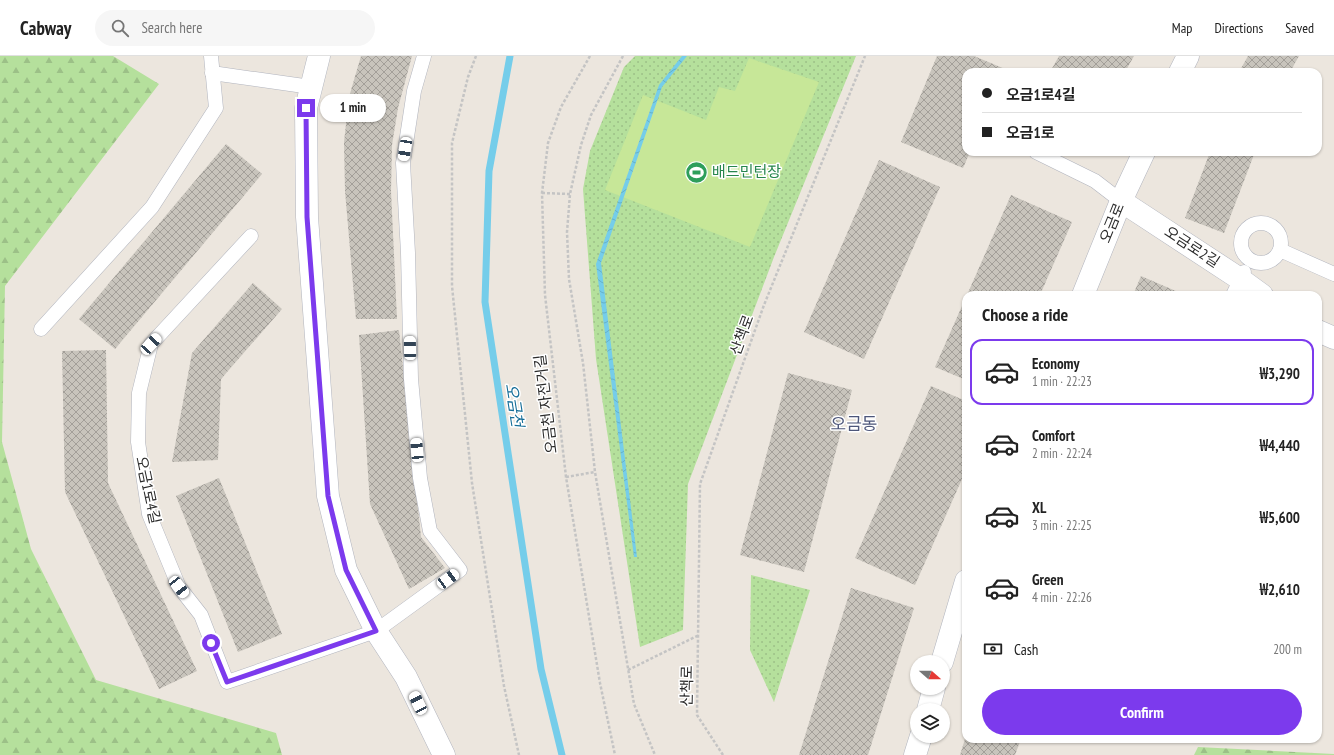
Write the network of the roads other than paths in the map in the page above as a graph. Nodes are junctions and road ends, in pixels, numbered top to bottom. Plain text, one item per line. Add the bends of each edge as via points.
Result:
1 (211, 56) edge
2 (319, 56) edge
3 (424, 56) edge
4 (1188, 56) edge
5 (1182, 68) edge
6 (212, 73) junction
7 (311, 87) junction
8 (1044, 156) edge
9 (1142, 156) edge
10 (1121, 201) junction
11 (251, 236) dead end
12 (1280, 250) junction
13 (1334, 274) edge
14 (1242, 278) edge
15 (1085, 291) edge
16 (1257, 291) edge
17 (41, 329) dead end
18 (1322, 332) edge
19 (1334, 338) edge
20 (962, 594) edge
21 (376, 631) junction
22 (944, 655) edge
23 (919, 743) edge
24 (444, 755) edge
25 (915, 755) edge

1 - 6 lane
2 - 7 street
3 - 21 lane via 414,91 403,163 411,379 420,478 430,531 460,570
4 - 5 street
6 - 7 lane
6 - 17 lane via 216,108 152,206
7 - 21 street via 306,108 307,217 328,496 346,570
8 - 10 lane via 1095,182
9 - 10 street, 오금로
10 - 14 street, 오금로2길
10 - 15 street, 오금로
11 - 21 lane, 오금1로4길 via 151,344 139,393 138,428 149,514 179,587 201,615 227,682
12 - 13 lane
12 - 14 lane via 1277,256
12 - 14 lane via 1281,237 1273,226 1254,223 1243,232 1240,245 1246,257
14 - 16 street, 오금로2길
18 - 19 street
20 - 22 street
21 - 24 street via 406,677
23 - 25 street

